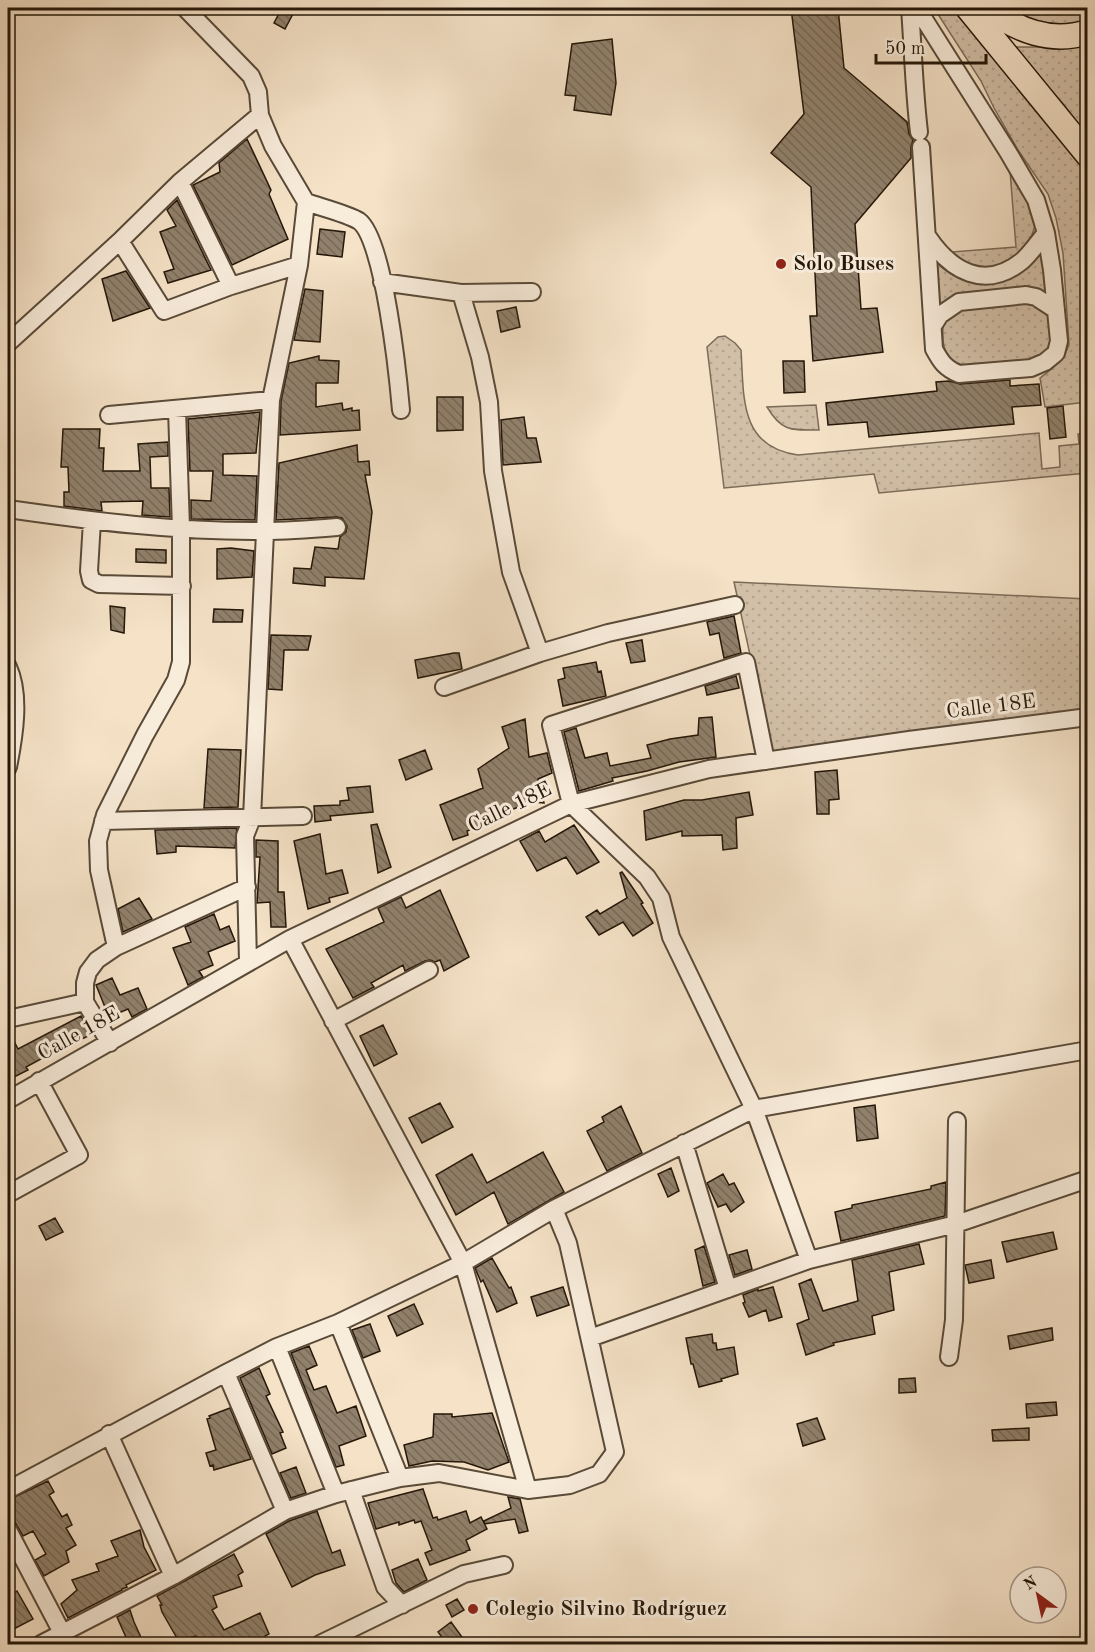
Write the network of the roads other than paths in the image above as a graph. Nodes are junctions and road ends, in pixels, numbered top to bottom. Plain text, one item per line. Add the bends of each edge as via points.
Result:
1 (185, 8) edge
2 (910, 8) edge
3 (968, 8) edge
4 (988, 8) edge
5 (920, 13) edge
6 (1088, 32) edge
7 (260, 115) junction
8 (1088, 155) edge
9 (180, 182) junction
10 (306, 202) junction
11 (1046, 233) junction
12 (928, 237) junction
13 (120, 241) junction
14 (299, 265) junction
15 (382, 282) junction
16 (231, 286) junction
17 (532, 292) dead end
18 (461, 293) junction
19 (1056, 310) junction
20 (933, 326) junction
21 (8, 343) edge
22 (271, 400) junction
23 (177, 410) junction
24 (401, 410) dead end
25 (109, 415) dead end
26 (8, 509) edge
27 (92, 521) junction
28 (337, 527) dead end
29 (181, 528) junction
30 (264, 531) junction
31 (182, 586) junction
32 (735, 605) dead end
33 (540, 653) junction
34 (8, 667) edge
35 (444, 687) dead end
36 (1088, 717) edge
37 (766, 761) junction
38 (8, 767) edge
39 (571, 804) junction
40 (303, 816) dead end
41 (252, 818) junction
42 (103, 822) junction
43 (247, 887) junction
44 (290, 939) junction
45 (116, 947) junction
46 (248, 962) junction
47 (429, 970) dead end
48 (85, 1002) junction
49 (8, 1019) edge
50 (333, 1021) junction
51 (110, 1043) junction
52 (1088, 1050) edge
53 (39, 1081) junction
54 (8, 1100) edge
55 (754, 1109) junction
56 (957, 1121) dead end
57 (684, 1143) junction
58 (1088, 1179) edge
59 (8, 1194) edge
60 (554, 1209) junction
61 (956, 1224) junction
62 (809, 1260) junction
63 (463, 1263) junction
64 (728, 1289) junction
65 (338, 1323) junction
66 (590, 1338) junction
67 (277, 1347) junction
68 (948, 1356) dead end
69 (226, 1373) junction
70 (109, 1434) junction
71 (400, 1478) junction
72 (8, 1490) edge
73 (528, 1490) junction
74 (343, 1492) junction
75 (285, 1511) junction
76 (8, 1530) edge
77 (504, 1565) dead end
78 (173, 1576) junction
79 (402, 1605) junction
80 (65, 1639) edge
81 (40, 1644) edge
82 (320, 1644) edge

1 - 7 street via 251,76 258,92
2 - 12 street
3 - 8 highway
4 - 6 highway via 1029,32 1054,36
5 - 11 street via 1032,192
7 - 9 street
7 - 10 street
9 - 13 street
9 - 16 street
10 - 14 street
10 - 15 street via 358,221 365,228
11 - 12 street via 1023,260 989,276 962,272
11 - 19 street
12 - 20 street
13 - 16 street via 164,310
13 - 21 street
14 - 16 street
14 - 22 street
15 - 18 street
15 - 24 street
17 - 18 street
18 - 33 street via 489,402 493,471 511,572
19 - 20 street via 1026,295 958,302 940,315
19 - 20 street via 1056,353 1031,368 959,374 948,369 934,349
22 - 23 street
22 - 30 street
23 - 25 street
23 - 29 street
26 - 27 street
27 - 29 street
27 - 31 street via 91,580 99,584
28 - 30 street
29 - 30 street
29 - 31 street
30 - 41 street
31 - 42 street via 181,662 176,680
32 - 33 street via 608,633
33 - 35 street
34 - 38 street via 13,679 15,736
36 - 37 street, Calle 18E
37 - 39 street, Calle 18E via 709,769
37 - 39 street via 746,662 550,725
39 - 44 street, Calle 18E
39 - 55 street via 647,877 661,898 671,937
40 - 41 street
41 - 42 street
41 - 43 street via 245,837
42 - 45 street via 98,841 99,870
43 - 45 street
43 - 46 street
44 - 46 street, Calle 18E
44 - 50 street
45 - 48 street via 88,972
46 - 51 street, Calle 18E
47 - 50 street
48 - 49 street
48 - 51 street
50 - 63 street
51 - 53 street, Calle 18E
52 - 55 street
53 - 54 street, Calle 18E
53 - 59 street via 79,1155
55 - 57 street
55 - 62 street
56 - 61 street
57 - 60 street
57 - 64 street
58 - 61 street
60 - 63 street
60 - 66 street via 568,1243
61 - 62 street
61 - 68 street via 954,1320
62 - 64 street
63 - 65 street
63 - 73 street
64 - 66 street
65 - 67 street
65 - 71 street
66 - 73 street via 615,1452 599,1474 570,1485
67 - 69 street
67 - 74 street
69 - 70 street
69 - 75 street
70 - 72 street
70 - 78 street
71 - 73 street via 438,1473
71 - 74 street
74 - 75 street
74 - 79 street via 385,1587
75 - 78 street
76 - 80 street
77 - 79 street via 464,1574
78 - 80 street
79 - 82 street
80 - 81 street

